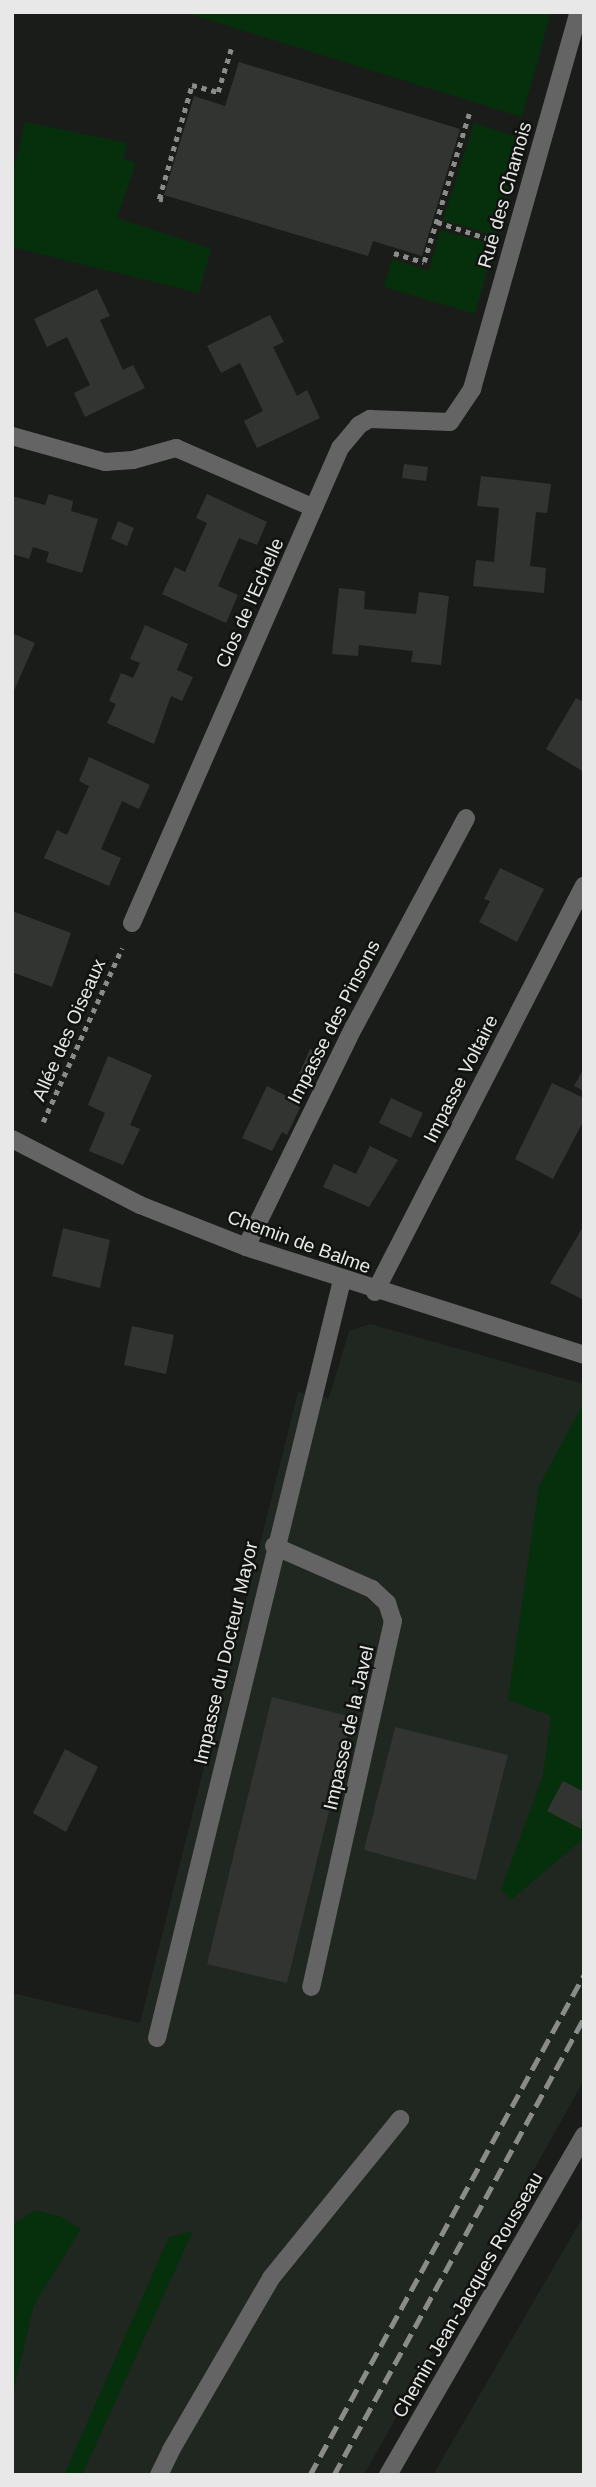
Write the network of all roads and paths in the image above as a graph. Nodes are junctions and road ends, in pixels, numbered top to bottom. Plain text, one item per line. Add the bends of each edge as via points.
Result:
1 (579, 12) edge
2 (231, 49) dead end
3 (469, 114) dead end
4 (163, 200) dead end
5 (437, 222) junction
6 (512, 246) junction
7 (394, 253) dead end
8 (472, 389) joint
9 (12, 436) edge
10 (314, 508) junction
11 (466, 818) dead end
12 (584, 886) edge
13 (132, 923) joint
14 (12, 1139) edge
15 (31, 1148) junction
16 (246, 1247) junction
17 (342, 1280) junction
18 (375, 1292) junction
19 (584, 1355) edge
20 (274, 1546) junction
21 (311, 1987) dead end
22 (157, 2038) dead end
23 (400, 2119) dead end
24 (584, 2136) edge
25 (159, 2475) edge
26 (388, 2475) edge

1 - 6 street, Rue des Chamois
2 - 4 path via 218,92 192,85 159,199
3 - 5 path
5 - 6 path
5 - 7 path via 424,262
6 - 8 street, Rue des Chamois
8 - 10 street, Clos de l'Echelle via 450,422 385,416 359,425 340,448
9 - 10 street via 105,462 176,448
10 - 13 street, Clos de l'Echelle
11 - 16 street, Impasse des Pinsons via 354,1027
12 - 18 street, Impasse Voltaire
13 - 15 path, Allée des Oiseaux
14 - 15 street, Chemin de Balme
15 - 16 street, Chemin de Balme via 140,1205
16 - 17 street, Chemin de Balme
17 - 18 street, Chemin de Balme
17 - 20 street, Impasse du Docteur Mayor
18 - 19 street, Chemin de Balme
20 - 21 street, Impasse de la Javel via 372,1589 387,1603 393,1621
20 - 22 street, Impasse du Docteur Mayor
23 - 25 street via 271,2278
24 - 26 street, Chemin Jean-Jacques Rousseau

